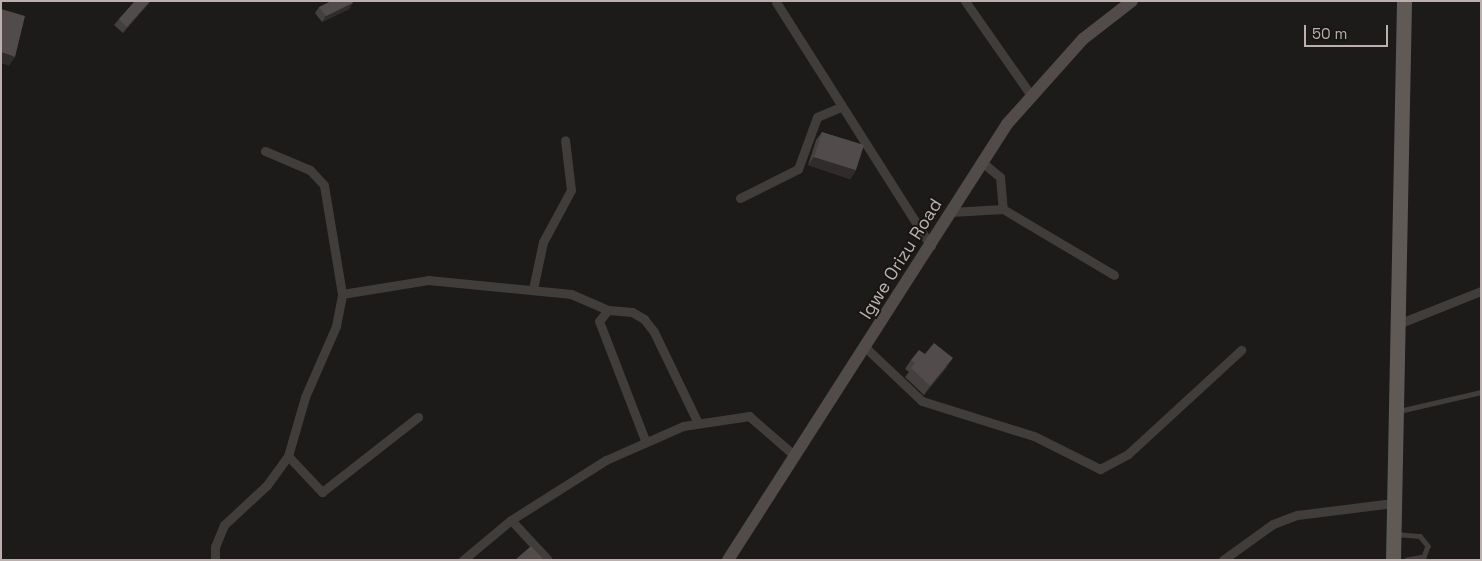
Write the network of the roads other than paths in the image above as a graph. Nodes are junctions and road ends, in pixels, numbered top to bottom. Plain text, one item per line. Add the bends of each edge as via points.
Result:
1 (965, 1) edge
2 (1132, 1) edge
3 (1404, 1) edge
4 (776, 2) edge
5 (1030, 94) junction
6 (842, 107) junction
7 (566, 140) dead end
8 (265, 151) dead end
9 (982, 162) junction
10 (740, 198) dead end
11 (1003, 209) junction
12 (951, 212) junction
13 (931, 246) junction
14 (1114, 275) dead end
15 (533, 289) junction
16 (1481, 291) edge
17 (342, 294) junction
18 (608, 310) junction
19 (1398, 324) junction
20 (866, 348) junction
21 (1241, 350) dead end
22 (1481, 392) edge
23 (1395, 412) junction
24 (418, 417) dead end
25 (698, 423) junction
26 (646, 440) junction
27 (288, 456) junction
28 (795, 456) junction
29 (1393, 503) junction
30 (511, 520) junction
31 (1392, 534) junction
32 (216, 560) edge
33 (463, 560) edge
34 (548, 560) edge
35 (728, 560) edge
36 (1223, 560) edge
37 (1392, 560) edge
38 (1407, 560) edge

1 - 5 street
2 - 5 main road, Igwe Orizu Road via 1083,39
3 - 19 main road
4 - 6 street
5 - 9 main road, Igwe Orizu Road
6 - 10 street via 817,117 798,169
6 - 13 street
7 - 15 street via 571,190 543,242
8 - 17 street via 310,170 324,185
9 - 11 street via 1000,176
9 - 12 main road, Igwe Orizu Road
11 - 12 street
11 - 14 street
12 - 13 main road, Igwe Orizu Road
13 - 20 main road, Igwe Orizu Road
15 - 17 street via 428,280
15 - 18 street via 571,294
16 - 19 street
17 - 27 street via 336,326 306,398
18 - 25 street via 644,319
18 - 26 street via 599,321
19 - 23 main road
20 - 21 street via 922,401 1034,436 1100,470 1128,454
20 - 28 main road, Igwe Orizu Road
22 - 23 lane
23 - 29 main road
24 - 27 street via 322,492
25 - 26 street
25 - 28 street via 749,416
26 - 30 street
27 - 32 street via 267,485 224,525 215,547
28 - 35 main road, Igwe Orizu Road
29 - 31 main road
29 - 36 street via 1297,515 1273,524
30 - 33 street
30 - 34 street
31 - 37 main road
31 - 38 lane via 1425,540 1424,557

